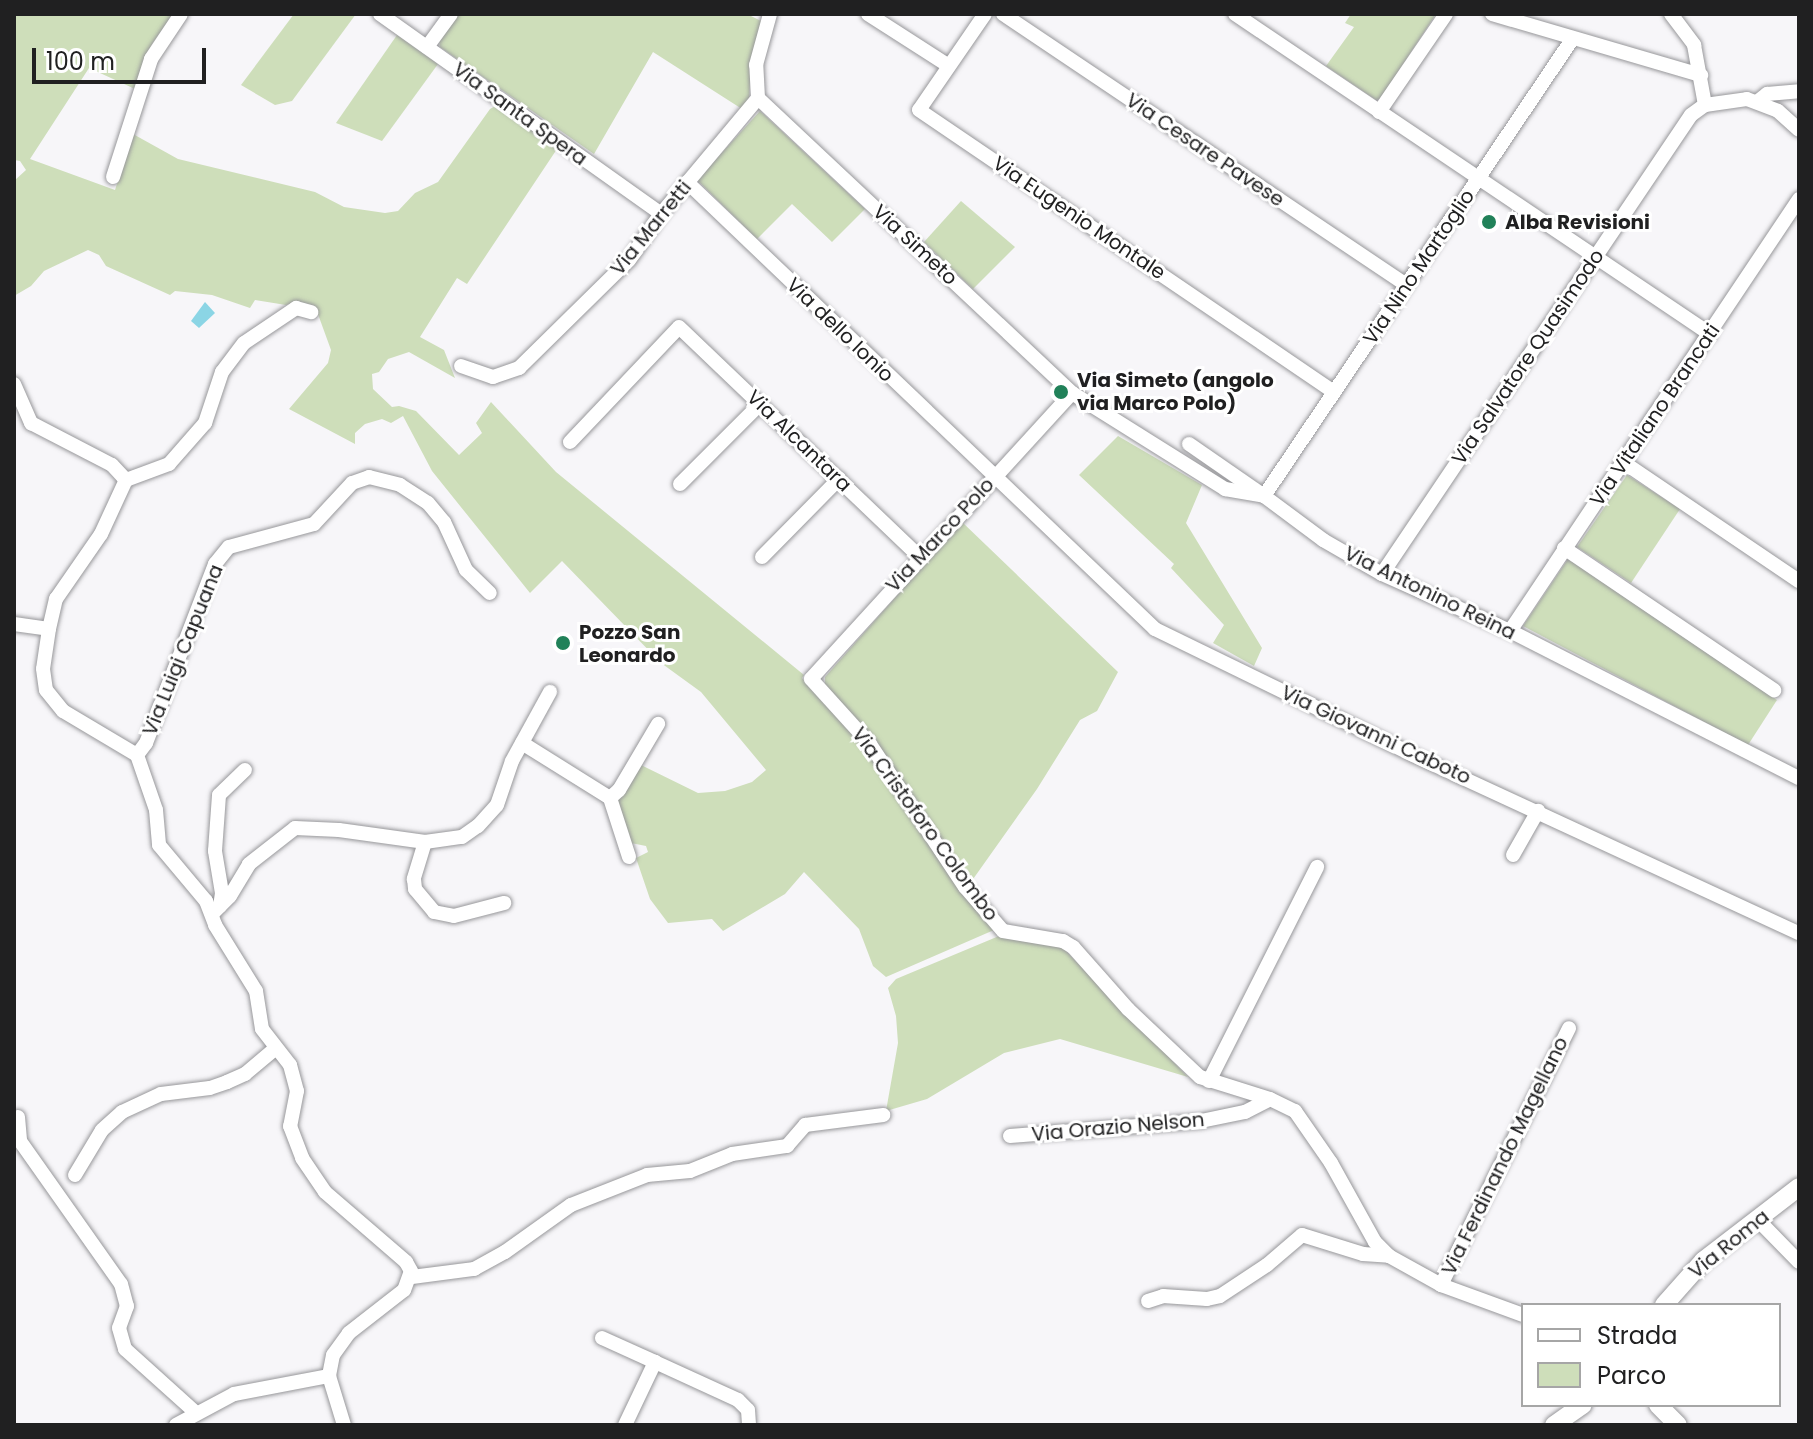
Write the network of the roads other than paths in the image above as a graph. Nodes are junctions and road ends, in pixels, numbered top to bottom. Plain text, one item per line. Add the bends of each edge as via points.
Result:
1 (181, 14) edge
2 (380, 14) edge
3 (451, 14) edge
4 (770, 14) edge
5 (868, 14) edge
6 (985, 14) edge
7 (1003, 14) edge
8 (1235, 14) edge
9 (1446, 14) edge
10 (1492, 14) edge
11 (1671, 14) edge
12 (1573, 38) junction
13 (427, 47) junction
14 (949, 66) junction
15 (1701, 75) junction
16 (1799, 91) edge
17 (758, 98) junction
18 (1757, 102) junction
19 (1705, 105) junction
20 (1379, 112) junction
21 (1799, 130) edge
22 (113, 177) dead end
23 (1478, 179) junction
24 (687, 182) junction
25 (1799, 199) edge
26 (661, 214) junction
27 (1596, 257) junction
28 (1406, 285) junction
29 (311, 312) dead end
30 (1710, 334) junction
31 (461, 366) dead end
32 (14, 384) edge
33 (1334, 392) junction
34 (1072, 393) junction
35 (760, 404) junction
36 (570, 442) dead end
37 (1189, 444) dead end
38 (1623, 462) junction
39 (993, 477) junction
40 (839, 479) junction
41 (126, 480) junction
42 (680, 484) dead end
43 (1264, 496) junction
44 (1564, 548) junction
45 (919, 556) junction
46 (762, 557) dead end
47 (1382, 574) junction
48 (1799, 581) edge
49 (490, 593) dead end
50 (14, 624) edge
51 (49, 629) junction
52 (1510, 631) junction
53 (811, 679) joint
54 (1774, 690) dead end
55 (550, 692) dead end
56 (658, 724) dead end
57 (522, 743) junction
58 (137, 755) junction
59 (245, 770) dead end
60 (1799, 778) edge
61 (610, 798) junction
62 (1538, 811) junction
63 (425, 842) junction
64 (1513, 855) dead end
65 (629, 857) dead end
66 (1317, 867) dead end
67 (504, 903) dead end
68 (216, 910) junction
69 (1799, 933) edge
70 (1569, 1028) dead end
71 (275, 1049) junction
72 (1209, 1081) junction
73 (1270, 1099) junction
74 (883, 1115) dead end
75 (18, 1117) dead end
76 (1010, 1136) dead end
77 (75, 1175) dead end
78 (1799, 1187) edge
79 (1759, 1221) junction
80 (1389, 1256) junction
81 (1799, 1262) edge
82 (412, 1277) junction
83 (1441, 1285) junction
84 (1148, 1301) dead end
85 (1666, 1303) edge
86 (1521, 1314) edge
87 (602, 1338) dead end
88 (655, 1362) junction
89 (329, 1376) junction
90 (1580, 1407) edge
91 (1660, 1407) edge
92 (195, 1412) junction
93 (176, 1425) edge
94 (344, 1425) edge
95 (625, 1425) edge
96 (749, 1425) edge
97 (1554, 1425) edge
98 (1678, 1425) edge

1 - 22 street via 151,59
2 - 13 street, Via Santa Spera
3 - 13 street
4 - 17 street via 756,65
5 - 14 street
6 - 14 street, Via Eugenio Montale
7 - 28 street, Via Cesare Pavese
8 - 20 street
9 - 20 street
10 - 12 street
11 - 15 street via 1694,45
12 - 15 street
12 - 23 street, Via Nino Martoglio
13 - 26 street, Via Santa Spera
14 - 33 street, Via Eugenio Montale via 919,110
15 - 19 street
16 - 18 street via 1767,94
17 - 24 street, Via Marretti
17 - 34 street, Via Simeto
18 - 19 street
18 - 21 street via 1778,111
19 - 27 street, Via Salvatore Quasimodo via 1691,115
20 - 23 street
23 - 27 street
23 - 28 street, Via Nino Martoglio
24 - 26 street, Via Marretti
24 - 39 street, Via dello Ionio
25 - 30 street, Via Vitaliano Brancati
26 - 31 street, Via Marretti via 629,260 519,368 493,377
27 - 30 street
27 - 47 street, Via Salvatore Quasimodo
28 - 33 street, Via Nino Martoglio
29 - 41 street via 296,308 244,343 222,372 205,423 169,464
30 - 38 street, Via Vitaliano Brancati
32 - 41 street via 31,423 112,465
33 - 43 street, Via Nino Martoglio
34 - 39 street, Via Marco Polo
34 - 43 street, Via Antonino Reina via 1225,489
35 - 36 street, Via Alcantara via 679,327
35 - 40 street, Via Alcantara
35 - 42 street
37 - 43 street
38 - 44 street, Via Vitaliano Brancati
38 - 48 street
39 - 45 street, Via Marco Polo
39 - 62 street, Via Giovanni Caboto via 1155,629
40 - 45 street, Via Alcantara
40 - 46 street
41 - 51 street via 101,534 56,599
43 - 47 street, Via Antonino Reina via 1323,540
44 - 52 street, Via Vitaliano Brancati
44 - 54 street
45 - 53 street, Via Marco Polo
47 - 52 street, Via Antonino Reina
49 - 58 street, Via Luigi Capuana via 466,570 444,522 428,503 400,485 369,477 352,483 314,524 229,547 215,564
50 - 51 street
51 - 58 street via 44,680 52,700
52 - 60 street, Via Antonino Reina
53 - 72 street, Via Cristoforo Colombo via 870,744 965,887 1003,931 1073,947 1128,1009
55 - 57 street
56 - 61 street
57 - 61 street
57 - 63 street via 491,814 462,837
58 - 68 street via 156,810 159,845
59 - 68 street via 219,795 215,851 222,893
61 - 65 street
62 - 64 street
62 - 69 street, Via Giovanni Caboto
63 - 67 street via 415,889 434,912 454,916
63 - 68 street via 295,828 249,864
66 - 72 street
68 - 71 street via 215,925 256,991 259,1020
70 - 83 street, Via Ferdinando Magellano
71 - 77 street via 227,1082 161,1094 122,1112 102,1130
71 - 82 street via 290,1065 297,1091 290,1126 302,1158 325,1192 406,1262
72 - 73 street, Via Cristoforo Colombo
73 - 76 street, Via Orazio Nelson via 1245,1112 1201,1121
73 - 80 street, Via Cristoforo Colombo via 1295,1111 1309,1128 1375,1242
74 - 82 street via 805,1125 787,1146 732,1154 690,1171 647,1175 571,1205 474,1269
75 - 92 street via 20,1141 121,1284 127,1306 119,1328 125,1349
78 - 79 main road, Via Roma
79 - 81 street
79 - 85 main road, Via Roma via 1703,1261
80 - 83 street, Via Cristoforo Colombo
80 - 84 street via 1363,1254 1302,1235 1220,1296
82 - 89 street via 404,1290 339,1345
83 - 86 street, Via Cristoforo Colombo
87 - 88 street
88 - 95 street
88 - 96 street via 738,1400 748,1410
89 - 92 street via 234,1394
89 - 94 street
90 - 97 main road
91 - 98 main road
92 - 93 street

